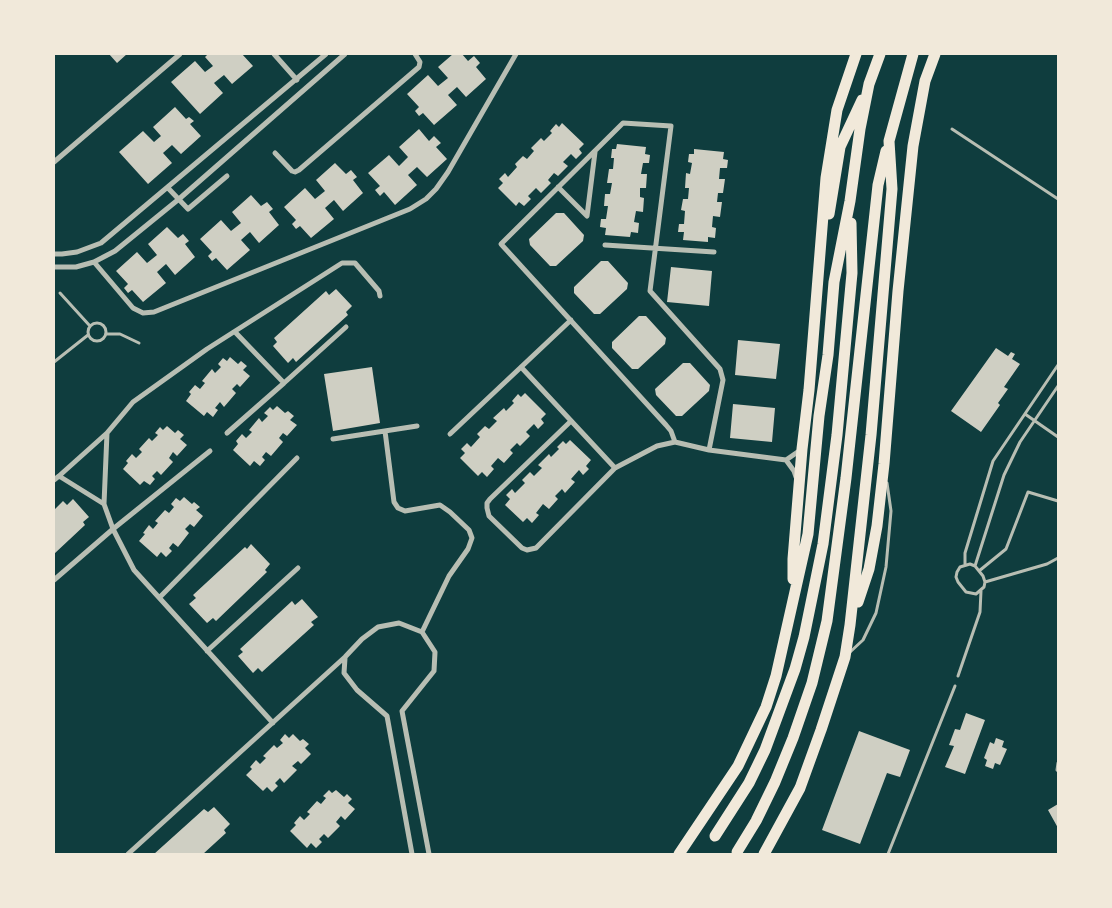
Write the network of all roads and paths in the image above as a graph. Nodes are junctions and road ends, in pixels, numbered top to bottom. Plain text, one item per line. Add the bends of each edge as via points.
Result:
1 (180, 54) edge
2 (274, 54) edge
3 (326, 54) edge
4 (345, 54) edge
5 (415, 54) edge
6 (516, 54) edge
7 (856, 54) edge
8 (880, 54) edge
9 (913, 54) edge
10 (936, 54) edge
11 (297, 80) junction
12 (869, 84) junction
13 (952, 129) dead end
14 (889, 141) junction
15 (595, 151) junction
16 (275, 153) dead end
17 (54, 162) edge
18 (227, 176) dead end
19 (558, 187) junction
20 (168, 188) junction
21 (178, 199) junction
22 (1058, 200) edge
23 (850, 201) junction
24 (605, 246) dead end
25 (656, 249) junction
26 (714, 252) dead end
27 (54, 254) edge
28 (94, 262) junction
29 (54, 267) edge
30 (819, 270) junction
31 (60, 293) dead end
32 (380, 296) dead end
33 (571, 320) junction
34 (90, 326) junction
35 (346, 327) dead end
36 (235, 332) junction
37 (106, 334) junction
38 (88, 335) junction
39 (140, 343) dead end
40 (54, 362) edge
41 (1058, 365) edge
42 (521, 367) junction
43 (284, 383) junction
44 (1058, 386) edge
45 (1025, 414) junction
46 (1035, 420) junction
47 (571, 421) junction
48 (417, 426) dead end
49 (385, 431) junction
50 (108, 432) junction
51 (227, 433) dead end
52 (450, 434) dead end
53 (1058, 437) edge
54 (333, 439) dead end
55 (675, 442) junction
56 (802, 449) junction
57 (210, 450) dead end
58 (709, 450) junction
59 (297, 458) dead end
60 (786, 460) junction
61 (884, 464) junction
62 (615, 468) junction
63 (59, 476) junction
64 (54, 480) edge
65 (800, 490) junction
66 (1058, 501) edge
67 (104, 504) junction
68 (113, 529) junction
69 (1058, 558) edge
70 (965, 565) junction
71 (975, 566) junction
72 (298, 568) dead end
73 (979, 571) junction
74 (54, 580) edge
75 (984, 582) junction
76 (981, 591) junction
77 (160, 597) junction
78 (793, 602) junction
79 (850, 625) junction
80 (422, 632) junction
81 (208, 652) junction
82 (345, 657) junction
83 (845, 657) junction
84 (958, 676) dead end
85 (955, 686) dead end
86 (273, 723) junction
87 (1058, 763) edge
88 (1058, 771) edge
89 (715, 836) dead end
90 (737, 852) dead end
91 (128, 854) edge
92 (412, 854) edge
93 (429, 854) edge
94 (679, 854) edge
95 (764, 854) edge
96 (888, 854) edge

1 - 17 street
2 - 11 street
3 - 11 street
4 - 21 street
5 - 16 street via 419,67 299,170 292,171
6 - 28 street via 448,172 431,194 410,209 154,312 143,313 133,308
7 - 30 highway via 837,110 831,142
8 - 12 highway
9 - 14 highway
10 - 61 highway via 925,81 913,146
11 - 20 street
12 - 23 highway
12 - 30 highway via 840,147
13 - 22 lane
14 - 79 highway via 891,198 871,435
14 - 90 highway via 878,185 827,621 812,683 776,782
15 - 19 street
15 - 19 street via 587,216
15 - 25 street via 623,124 672,126
18 - 21 street via 188,209
19 - 33 street via 500,244
20 - 21 street
20 - 27 street via 101,243 77,252
21 - 28 street via 115,251
23 - 78 highway via 834,282 808,534
23 - 89 highway via 852,273 837,435 825,527 809,612 795,669 765,750 749,783
24 - 25 street
25 - 26 street
25 - 58 street via 650,291 720,369 723,380
28 - 29 street via 76,267
30 - 56 highway
31 - 34 lane
32 - 36 street via 355,263 342,263
33 - 42 street
33 - 55 street via 666,425
34 - 37 lane via 101,324 106,328
34 - 38 lane
35 - 43 street
36 - 43 street
36 - 50 street via 133,402
37 - 38 lane via 98,341
37 - 39 lane via 120,334
38 - 40 lane
41 - 45 lane
42 - 47 street
42 - 52 street
43 - 51 street
44 - 46 lane
45 - 46 lane
45 - 70 lane via 993,461 965,553
46 - 53 lane
46 - 71 lane via 1004,475
47 - 62 street
47 - 62 street via 490,499 486,508 489,516 519,546 527,550 536,548
48 - 49 street
49 - 54 street
49 - 80 street via 394,502 398,508 405,511 440,505 469,530 472,538
50 - 63 street
50 - 67 street
55 - 58 street
55 - 62 street via 657,446
56 - 60 street
56 - 65 highway
57 - 68 street
58 - 60 street
59 - 77 street
60 - 65 street via 794,471
61 - 79 highway via 869,569
61 - 83 lane via 891,511 886,566 876,613 863,640
63 - 64 street
63 - 67 street
65 - 78 highway via 793,559
66 - 73 lane via 1028,492 1006,549
67 - 68 street
68 - 74 street
68 - 77 street via 134,570
69 - 75 lane
70 - 71 lane
70 - 76 lane via 957,572 958,582 966,592 976,594
71 - 73 lane
72 - 81 street
73 - 75 lane
75 - 76 lane
76 - 84 lane via 980,612
77 - 81 street
78 - 94 highway via 776,676 757,728 738,766
79 - 83 highway
80 - 82 street via 399,623 378,627
80 - 93 street via 435,652 434,671 402,711
81 - 86 street
82 - 86 street
82 - 92 street via 344,673 357,690 387,716
83 - 95 highway via 800,788
85 - 96 lane
86 - 91 street
87 - 88 lane

